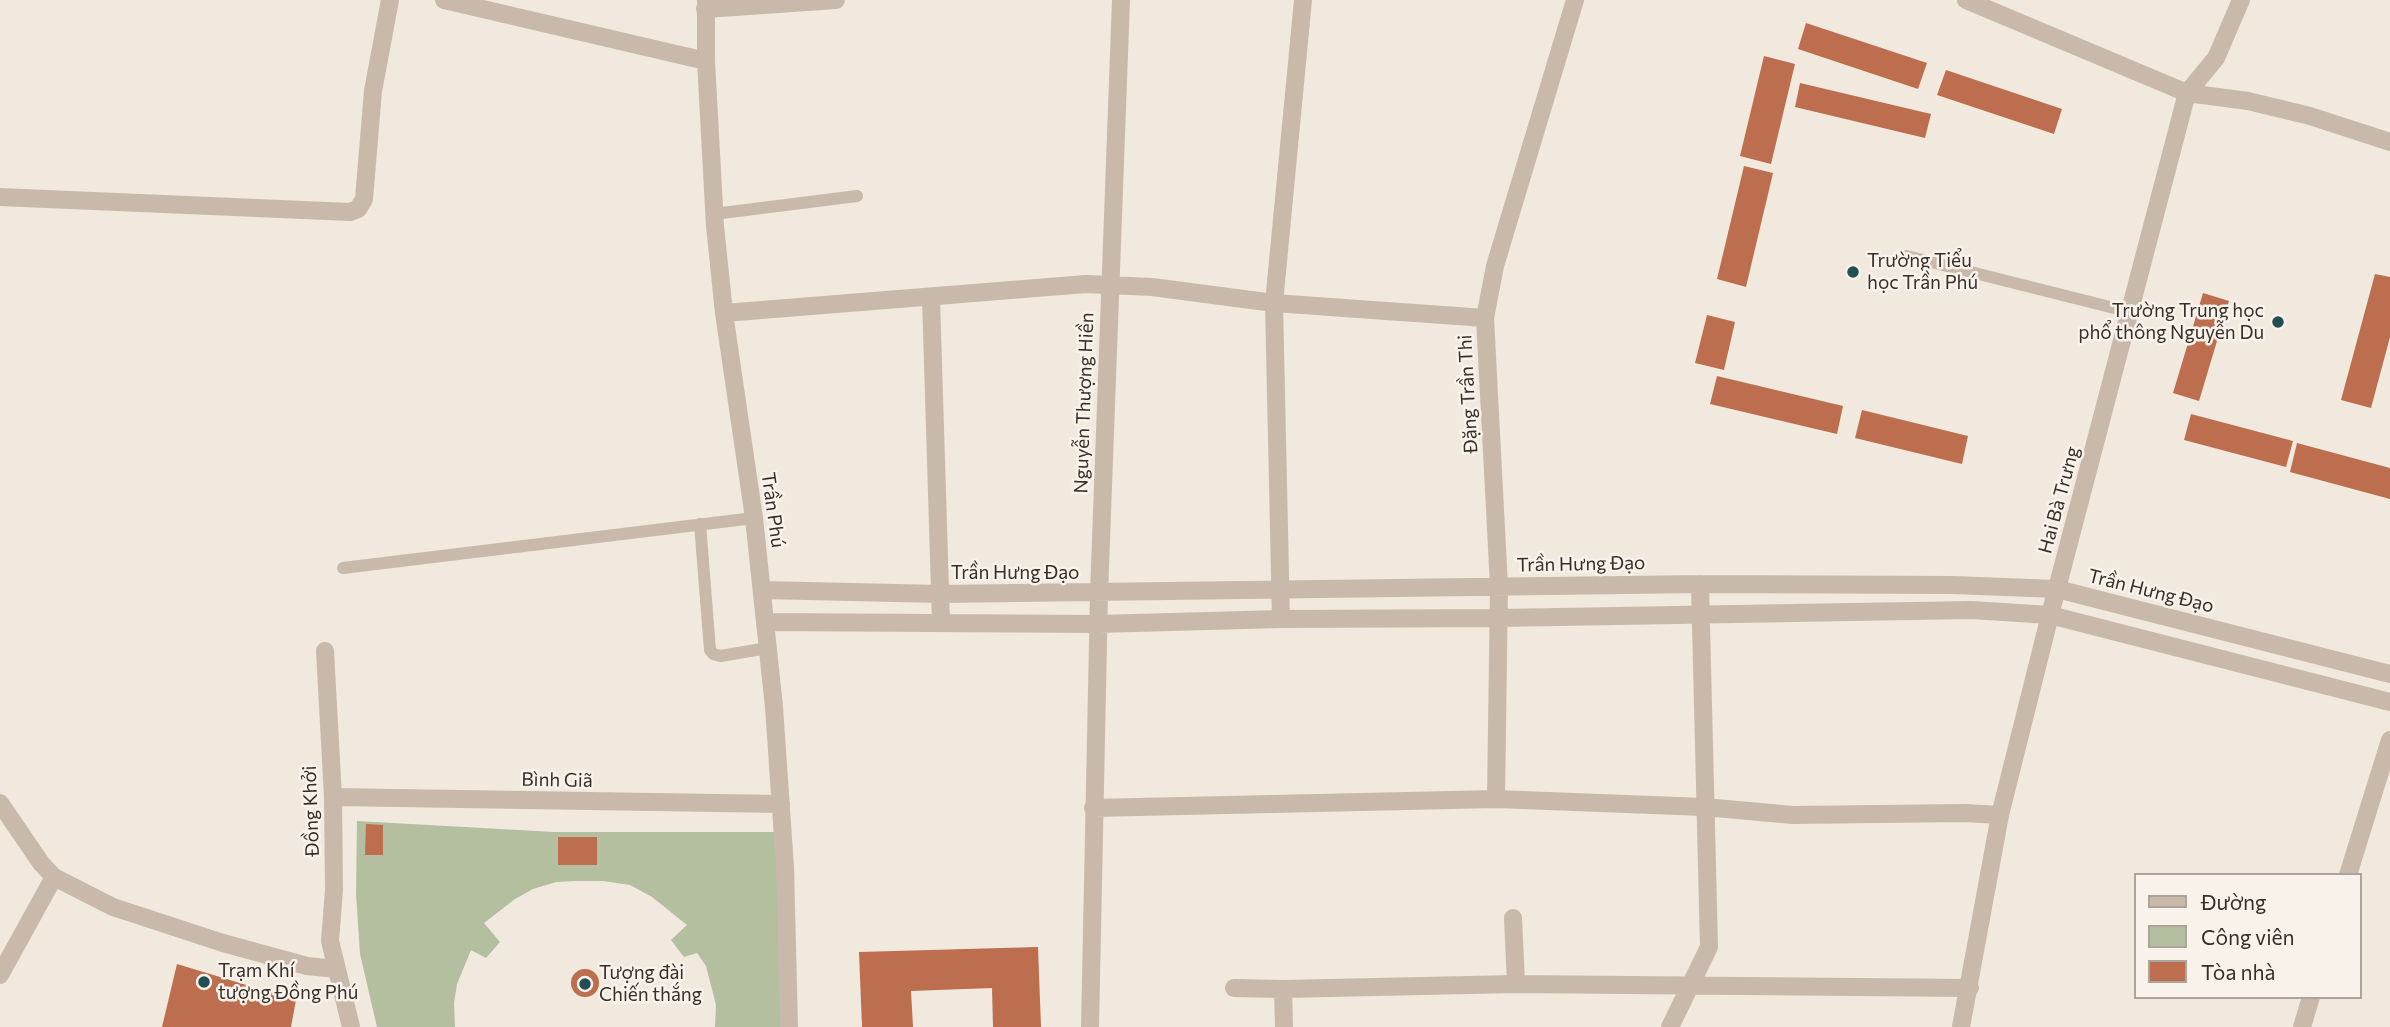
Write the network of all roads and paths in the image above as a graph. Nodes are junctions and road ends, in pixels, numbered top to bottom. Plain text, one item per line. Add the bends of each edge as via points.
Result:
1 (390, 0) edge
2 (444, 0) edge
3 (836, 0) edge
4 (1121, 0) edge
5 (1303, 0) edge
6 (1575, 0) edge
7 (1966, 0) edge
8 (2241, 0) edge
9 (705, 4) edge
10 (706, 61) junction
11 (2187, 93) junction
12 (2390, 142) edge
13 (857, 196) dead end
14 (0, 197) edge
15 (713, 214) junction
16 (1907, 256) dead end
17 (1109, 285) junction
18 (931, 298) junction
19 (1274, 303) junction
20 (2130, 312) junction
21 (724, 313) junction
22 (1485, 318) junction
23 (754, 518) junction
24 (700, 524) junction
25 (343, 568) dead end
26 (1700, 584) junction
27 (1499, 586) junction
28 (1280, 589) junction
29 (2057, 589) junction
30 (763, 590) junction
31 (940, 594) junction
32 (1099, 594) junction
33 (1702, 613) junction
34 (2050, 615) junction
35 (1499, 618) junction
36 (1281, 619) junction
37 (766, 622) junction
38 (940, 623) junction
39 (1098, 624) junction
40 (768, 648) junction
41 (324, 651) dead end
42 (2390, 674) edge
43 (2390, 702) edge
44 (2390, 740) edge
45 (333, 797) junction
46 (1496, 799) junction
47 (0, 803) edge
48 (781, 804) junction
49 (1704, 807) junction
50 (1093, 808) junction
51 (2000, 815) junction
52 (2349, 873) edge
53 (54, 877) junction
54 (1513, 918) dead end
55 (336, 969) junction
56 (0, 975) edge
57 (1516, 984) junction
58 (1689, 984) junction
59 (1234, 988) dead end
60 (1970, 988) junction
61 (1283, 989) junction
62 (2310, 999) edge
63 (351, 1027) edge
64 (789, 1027) edge
65 (1090, 1027) edge
66 (1283, 1027) edge
67 (1670, 1027) edge
68 (1961, 1027) edge
69 (2302, 1027) edge

1 - 14 street via 373,91 364,199 358,209
2 - 10 street
3 - 9 street
4 - 17 street, Nguyễn Thượng Hiền
5 - 19 street
6 - 22 street, Đặng Trần Thi via 1495,266
7 - 11 street
8 - 11 street, Hai Bà Trưng via 2216,58
9 - 10 street, Trần Phú
10 - 15 street, Trần Phú
11 - 12 street via 2311,116
11 - 20 street, Hai Bà Trưng
13 - 15 lane
15 - 21 street, Trần Phú
16 - 20 lane
17 - 18 street
17 - 19 street
17 - 32 street, Nguyễn Thượng Hiền
18 - 21 street
18 - 31 street
19 - 22 street
19 - 28 street
20 - 29 street, Hai Bà Trưng
21 - 23 street, Trần Phú
22 - 27 street, Đặng Trần Thi
23 - 24 lane
23 - 30 street, Trần Phú
24 - 25 lane
24 - 40 lane via 710,649 720,656
26 - 27 street, Trần Hưng Đạo
26 - 29 street, Trần Hưng Đạo
26 - 33 street
27 - 28 street, Trần Hưng Đạo
27 - 35 street, Đặng Trần Thi
28 - 32 street, Trần Hưng Đạo
28 - 36 street
29 - 34 street, Hai Bà Trưng
29 - 42 street, Trần Hưng Đạo
30 - 31 street, Trần Hưng Đạo
30 - 37 street, Trần Phú
31 - 32 street, Trần Hưng Đạo
31 - 38 street
32 - 39 street, Nguyễn Thượng Hiền
33 - 34 street via 1971,610
33 - 35 street
33 - 49 street
34 - 43 street
34 - 51 street, Hai Bà Trưng
35 - 36 street
35 - 46 street, Đặng Trần Thi
36 - 39 street
37 - 38 street
37 - 40 street, Trần Phú
38 - 39 street
39 - 50 street, Nguyễn Thượng Hiền
40 - 48 street, Trần Phú
41 - 45 street, Đồng Khởi
44 - 52 street
45 - 48 street, Bình Giã
45 - 55 street, Đồng Khởi via 330,941
46 - 49 street
46 - 50 street
47 - 53 street
48 - 64 street, Trần Phú
49 - 51 street via 1793,815
49 - 58 street via 1709,947
50 - 65 street, Nguyễn Thượng Hiền
51 - 60 street, Hai Bà Trưng
53 - 55 street via 113,907 223,943 307,966
53 - 56 street
54 - 57 street
55 - 63 street, Đồng Khởi
57 - 58 street
57 - 61 street
58 - 60 street
58 - 67 street
59 - 61 street
60 - 68 street, Hai Bà Trưng
61 - 66 street
62 - 69 street

